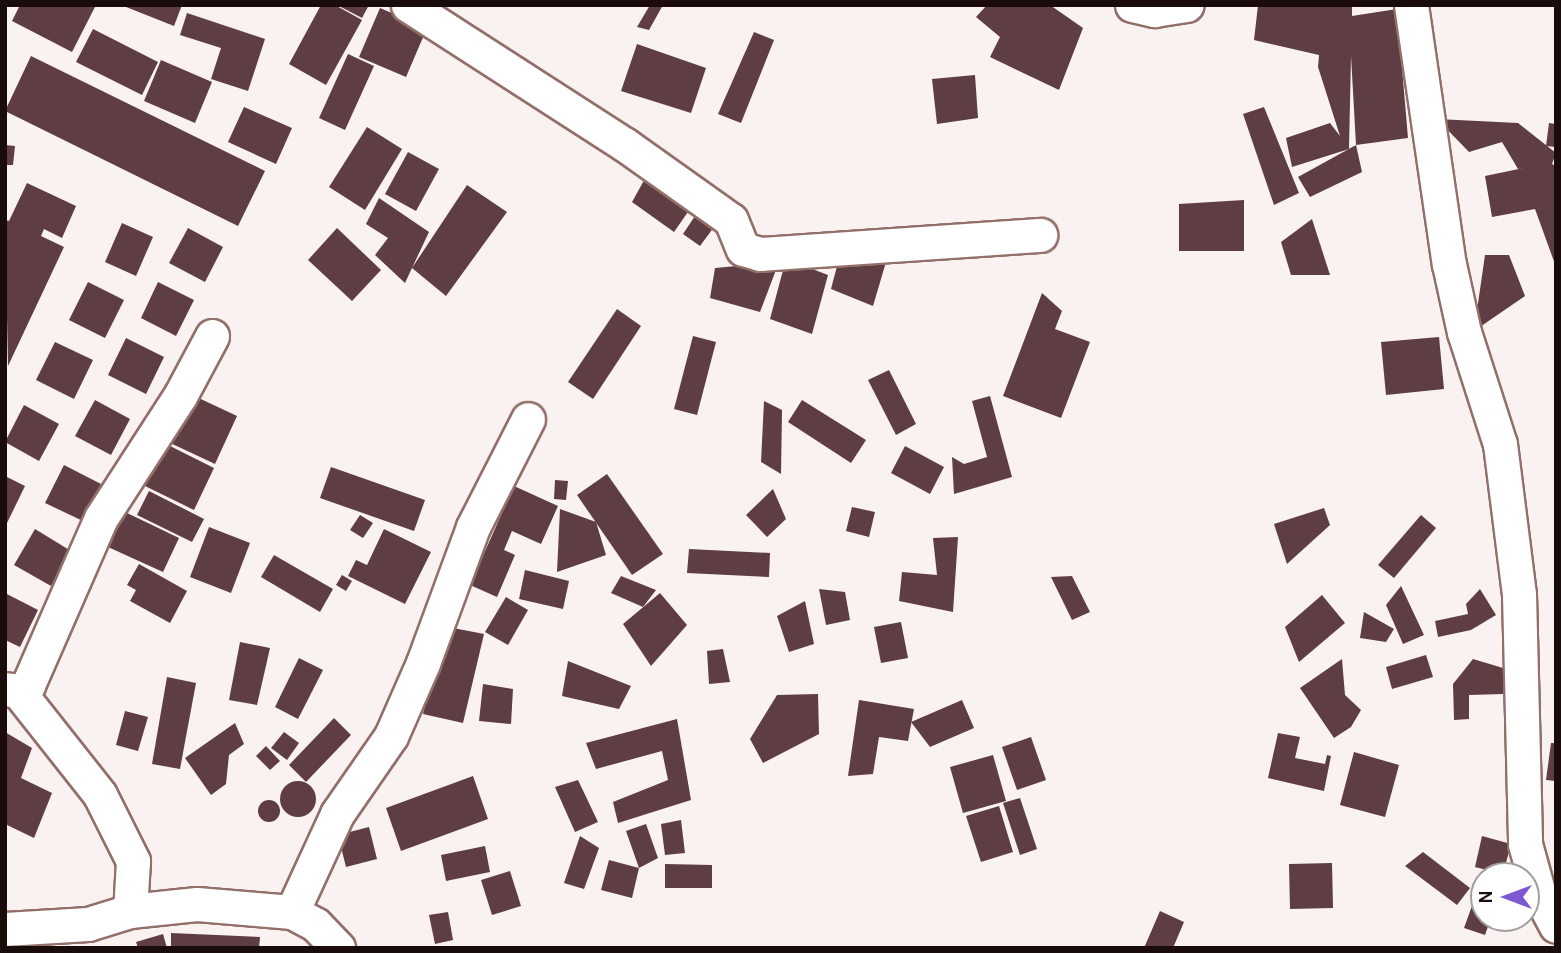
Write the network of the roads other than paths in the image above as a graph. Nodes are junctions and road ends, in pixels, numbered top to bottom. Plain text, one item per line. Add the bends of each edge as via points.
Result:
1 (408, 5) edge
2 (1132, 5) edge
3 (1187, 5) edge
4 (1411, 5) edge
5 (1040, 234) dead end
6 (212, 336) dead end
7 (528, 419) dead end
8 (12, 690) edge
9 (130, 911) junction
10 (292, 912) junction
11 (1556, 926) edge
12 (5, 929) edge
13 (338, 948) edge

1 - 5 street via 624,144 731,220 743,249 760,254
2 - 3 street via 1154,10
4 - 11 street via 1449,264 1464,332 1500,444 1519,594 1525,844 1539,894
6 - 8 street via 180,396 101,518 28,685
7 - 10 street via 473,527 424,663 391,736 337,814
8 - 9 street via 100,794 133,861
9 - 10 street via 197,904
9 - 12 street via 88,924
10 - 13 street via 316,925

